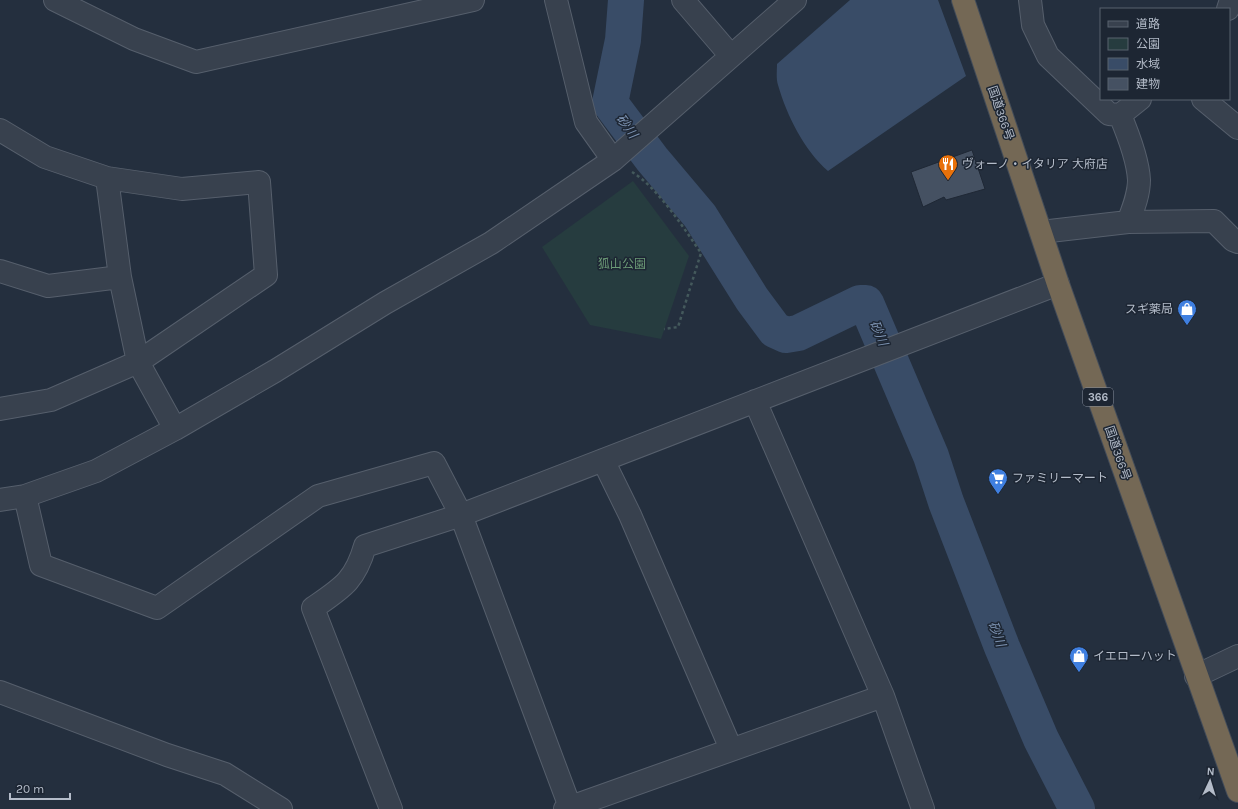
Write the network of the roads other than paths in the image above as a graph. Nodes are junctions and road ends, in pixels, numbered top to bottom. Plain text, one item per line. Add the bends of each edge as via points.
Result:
1 (473, 0) edge
2 (556, 0) edge
3 (683, 0) edge
4 (795, 0) edge
5 (963, 0) edge
6 (1030, 0) edge
7 (60, 1) edge
8 (731, 56) junction
9 (1139, 100) edge
10 (1204, 100) edge
11 (1120, 115) junction
12 (1238, 128) edge
13 (0, 130) edge
14 (617, 155) junction
15 (107, 178) junction
16 (1128, 222) junction
17 (1041, 232) junction
18 (1238, 242) edge
19 (0, 271) edge
20 (120, 277) junction
21 (1058, 284) junction
22 (138, 362) junction
23 (755, 401) junction
24 (0, 409) edge
25 (175, 429) junction
26 (603, 460) junction
27 (25, 496) junction
28 (0, 500) edge
29 (461, 515) junction
30 (1238, 656) edge
31 (1196, 676) junction
32 (0, 692) edge
33 (883, 696) junction
34 (731, 750) junction
35 (1238, 791) edge
36 (568, 808) edge
37 (281, 809) edge
38 (391, 809) edge
39 (923, 809) edge

1 - 7 street via 196,62 134,39
2 - 14 street via 586,122
3 - 8 street
4 - 8 street
5 - 17 highway, 国道366号 / 366
6 - 11 street via 1033,25 1048,56 1110,114
8 - 14 street
9 - 11 street
10 - 12 street
11 - 16 street via 1130,140 1139,180 1135,205
13 - 15 street via 45,157
14 - 25 street via 491,243 385,303
15 - 20 street
15 - 22 street via 182,190 259,182 266,275
16 - 17 street
16 - 18 street via 1214,221
17 - 21 highway, 国道366号 / 366
19 - 20 street via 48,286
20 - 22 street
21 - 23 street
21 - 31 highway, 国道366号 / 366
22 - 24 street via 51,400
22 - 25 street
23 - 26 street
23 - 33 street
25 - 27 street via 96,471
26 - 29 street
26 - 34 street via 630,516
27 - 28 street
27 - 29 street via 41,565 157,608 318,496 434,462
29 - 36 street
29 - 38 street via 365,546 359,565 345,586 313,608
30 - 31 street
31 - 35 highway, 国道366号 / 366
32 - 37 street via 167,755 225,774
33 - 34 street
33 - 39 street
34 - 36 street

